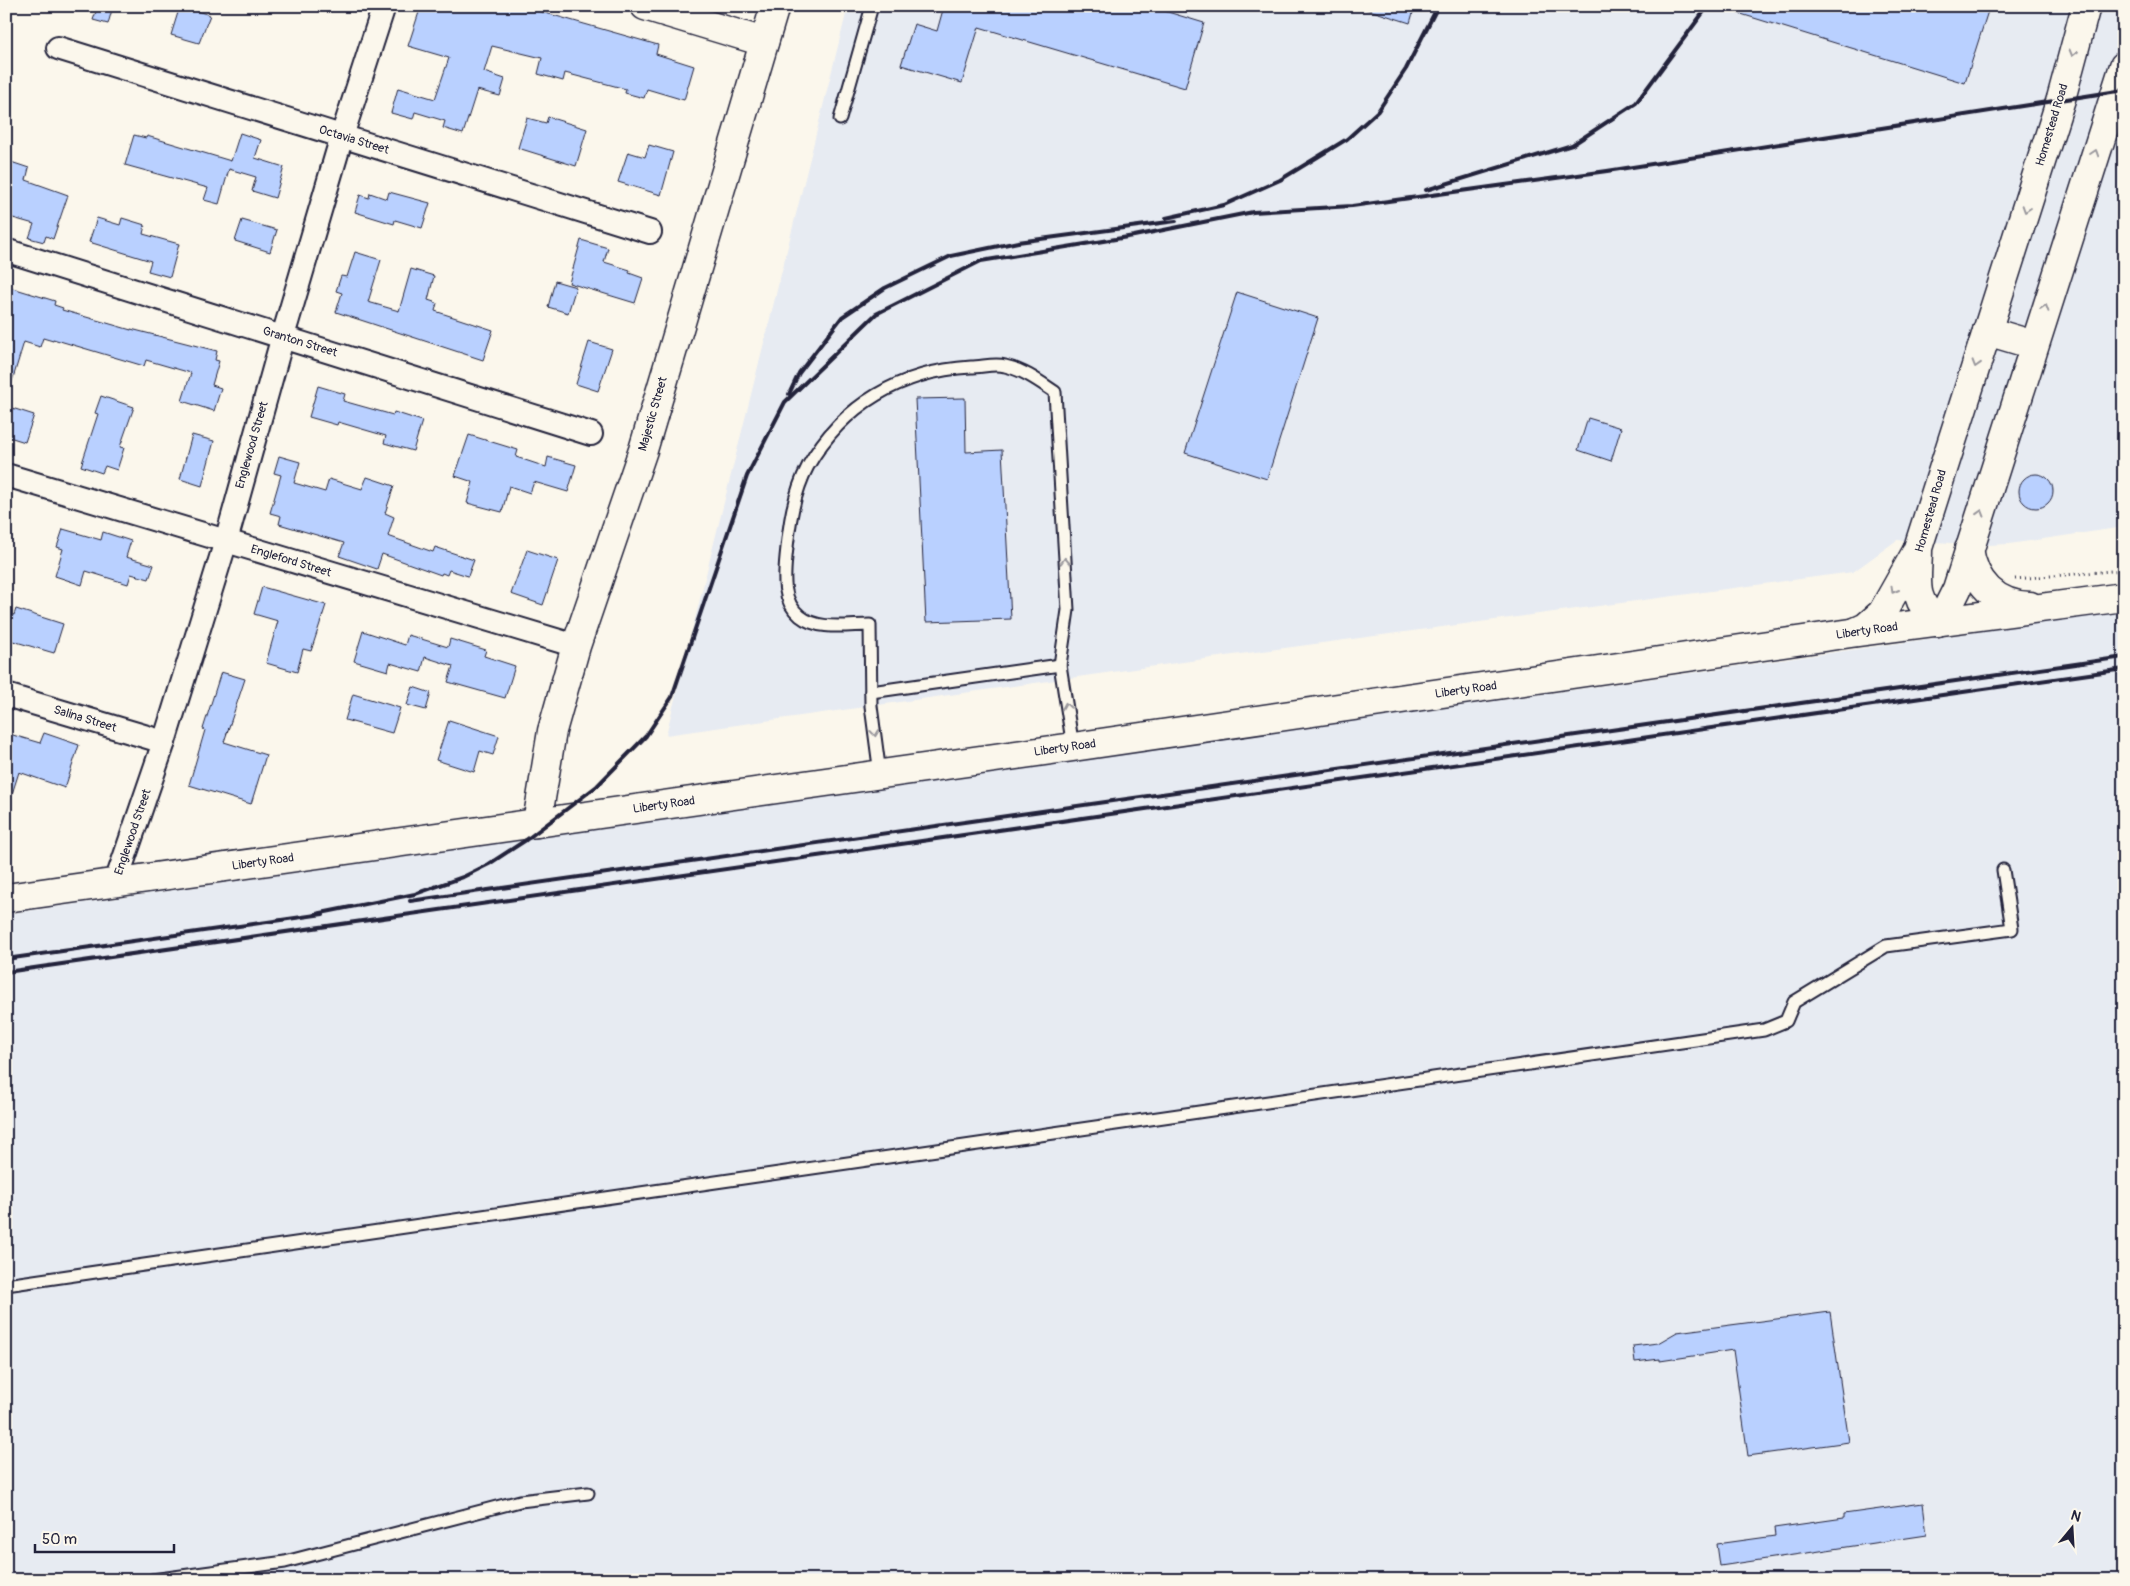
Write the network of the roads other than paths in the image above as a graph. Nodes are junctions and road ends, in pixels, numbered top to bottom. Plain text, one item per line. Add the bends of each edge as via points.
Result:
1 (384, 6) edge
2 (645, 6) edge
3 (775, 6) edge
4 (872, 6) edge
5 (2086, 6) edge
6 (764, 42) junction
7 (58, 48) dead end
8 (2124, 66) edge
9 (840, 119) dead end
10 (342, 136) junction
11 (650, 232) dead end
12 (8, 252) dead end
13 (1986, 331) junction
14 (283, 336) junction
15 (2034, 345) junction
16 (592, 434) dead end
17 (6, 475) edge
18 (226, 541) junction
19 (1918, 548) junction
20 (1969, 549) junction
21 (2124, 597) edge
22 (2059, 606) junction
23 (1937, 622) junction
24 (1851, 633) junction
25 (576, 646) junction
26 (1060, 665) junction
27 (871, 692) junction
28 (6, 695) edge
29 (164, 742) junction
30 (1073, 747) junction
31 (880, 774) junction
32 (537, 823) junction
33 (2003, 870) dead end
34 (116, 882) junction
35 (6, 898) edge
36 (6, 1285) edge
37 (588, 1493) dead end
38 (234, 1574) edge
39 (152, 1580) edge

1 - 10 street, Englewood Street
2 - 6 main road
3 - 6 main road, Majestic Street
4 - 9 lane
5 -> 13 main road, Homestead Road via 2061,99
6 - 25 main road, Majestic Street via 643,450
7 - 10 street, Octavia Street
15 -> 8 main road
10 - 11 street, Octavia Street
10 - 14 street, Englewood Street
12 - 14 street, Granton Street
13 - 15 main road
13 -> 19 main road, Homestead Road
14 - 16 street, Granton Street
14 - 18 street, Englewood Street
20 -> 15 main road
17 - 18 street, Engleford Street
18 - 25 street, Engleford Street
18 - 29 street, Englewood Street
19 - 23 main road, Homestead Road via 1919,601
19 -> 24 main road via 1882,613 1866,627
20 - 22 main road via 1978,578 1998,596 2027,606
20 - 23 main road via 1953,601
21 - 22 main road, Liberty Road
22 - 23 main road, Liberty Road
23 - 24 main road, Liberty Road
24 - 30 main road, Liberty Road
25 - 32 main road, Majestic Street via 552,731
26 - 27 lane
26 -> 27 lane via 1068,610 1055,392 1004,365 945,369 902,381 846,416 827,436 807,468 789,517 784,580 788,602 800,616 818,626 870,625
30 -> 26 lane
27 -> 31 lane
28 - 29 street, Salina Street
29 - 34 street, Englewood Street
30 - 31 main road, Liberty Road
31 - 32 main road, Liberty Road
32 - 34 main road, Liberty Road
33 - 36 lane via 2012,929 1886,946 1794,1002 1786,1021 1764,1030
34 - 35 main road, Liberty Road
37 - 38 lane via 520,1501
38 - 39 lane

